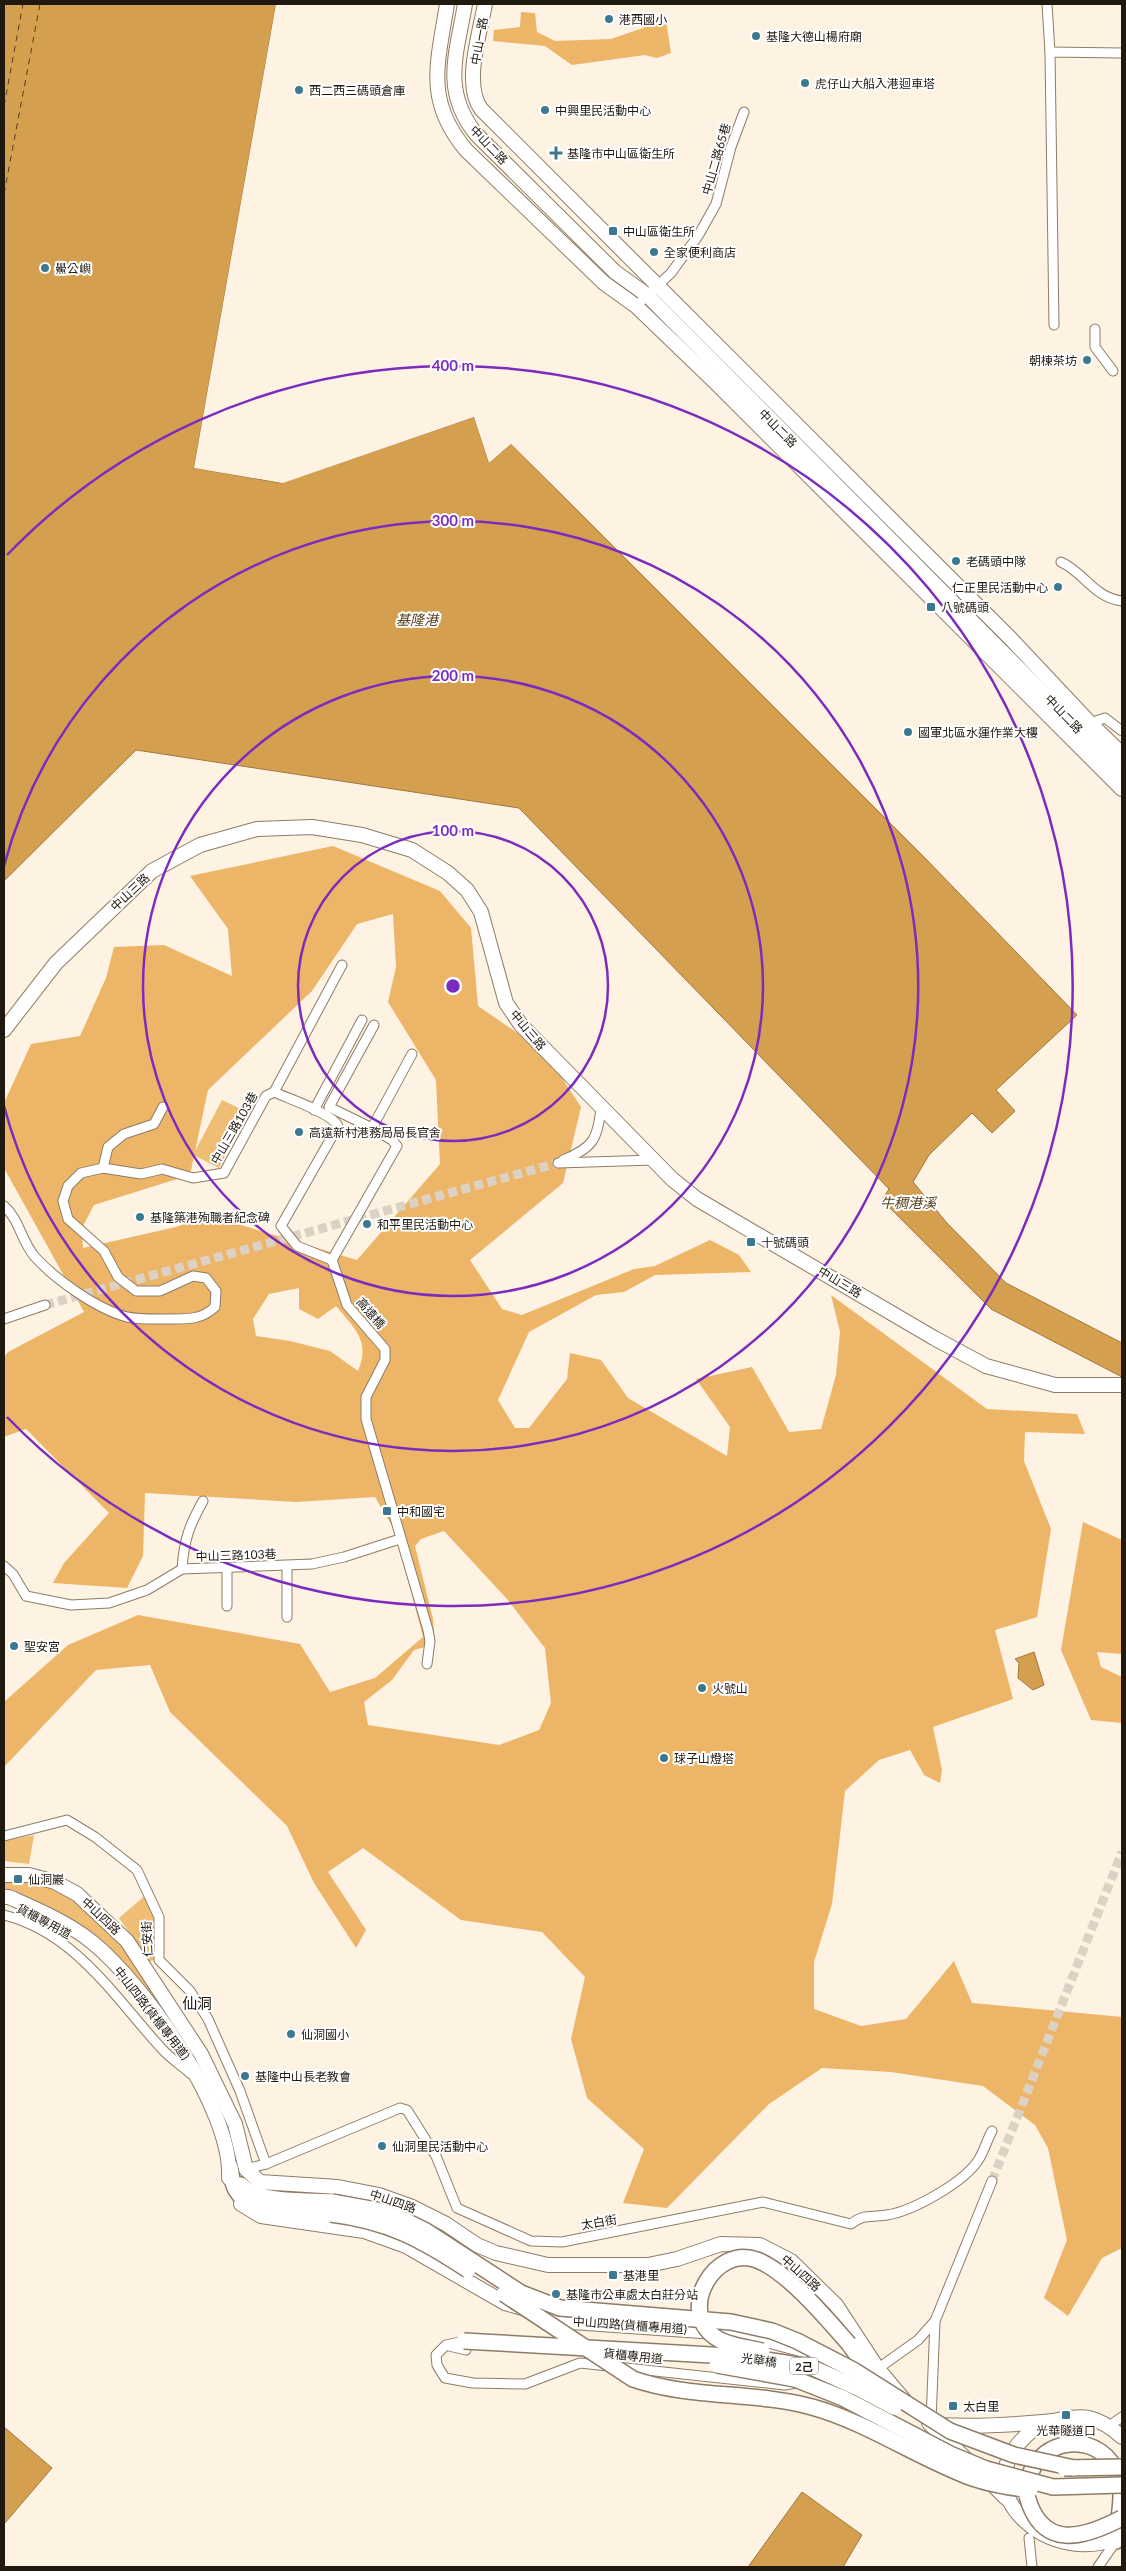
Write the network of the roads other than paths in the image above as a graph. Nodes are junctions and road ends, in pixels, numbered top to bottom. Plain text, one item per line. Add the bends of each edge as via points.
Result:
1 (447, 4) edge
2 (465, 4) edge
3 (485, 4) edge
4 (1047, 4) edge
5 (1050, 52) junction
6 (1122, 53) edge
7 (454, 74) joint
8 (473, 78) joint
9 (744, 112) dead end
10 (652, 291) junction
11 (636, 306) junction
12 (1054, 325) dead end
13 (1095, 329) dead end
14 (1113, 371) dead end
15 (1061, 562) dead end
16 (1122, 600) edge
17 (1079, 730) junction
18 (1122, 730) edge
19 (1122, 754) edge
20 (1122, 772) edge
21 (1122, 789) edge
22 (342, 965) dead end
23 (362, 1020) dead end
24 (374, 1025) dead end
25 (4, 1030) edge
26 (412, 1054) dead end
27 (274, 1092) junction
28 (162, 1107) dead end
29 (601, 1107) junction
30 (314, 1110) junction
31 (372, 1128) junction
32 (654, 1160) junction
33 (103, 1168) junction
34 (4, 1206) edge
35 (332, 1260) junction
36 (45, 1305) tunnel mouth
37 (6, 1316) edge
38 (1122, 1385) edge
39 (203, 1501) dead end
40 (400, 1539) junction
41 (4, 1566) edge
42 (287, 1566) junction
43 (227, 1567) junction
44 (182, 1569) junction
45 (228, 1606) dead end
46 (287, 1617) dead end
47 (428, 1664) dead end
48 (4, 1836) edge
49 (4, 1875) edge
50 (4, 1897) edge
51 (4, 1915) edge
52 (197, 2078) junction
53 (992, 2131) dead end
54 (266, 2164) junction
55 (230, 2167) junction
56 (246, 2169) junction
57 (992, 2181) tunnel mouth
58 (284, 2205) junction
59 (935, 2321) junction
60 (465, 2346) junction
61 (878, 2369) junction
62 (827, 2374) junction
63 (1122, 2417) edge
64 (1048, 2422) junction
65 (931, 2424) junction
66 (1110, 2426) junction
67 (1122, 2436) edge
68 (1122, 2467) edge
69 (1074, 2468) junction
70 (1122, 2486) edge
71 (1053, 2487) junction
72 (1006, 2498) junction
73 (1122, 2518) edge
74 (1029, 2538) junction
75 (1119, 2538) edge
76 (1032, 2567) edge
77 (1098, 2567) edge

1 - 11 street, 中山二路 via 436,90 451,132 604,283
2 - 7 street, 中山一路
3 - 8 street, 中山一路
4 - 5 street
5 - 6 street
5 - 12 street
7 - 10 street, 中山二路 via 453,84 459,106 476,134 616,272
8 - 10 street, 中山二路 via 474,93 481,109
9 - 10 street, 中山二路65巷 via 716,204 698,236
10 - 11 street, 中山二路65巷
10 - 17 street, 中山二路 via 1011,639
11 - 17 street, 中山二路 via 914,578
13 - 14 street via 1095,347
15 - 16 street via 1072,567 1098,593
17 - 18 street via 1105,718
17 - 19 street, 中山二路
17 - 20 street, 中山二路
17 - 21 street, 中山二路
22 - 27 street, 中山三路103巷
23 - 30 street
24 - 31 street via 329,1107
25 - 29 street, 中山三路 via 56,963 152,871 200,845 258,830 312,827 412,850 448,873 467,890 481,912 506,1003 521,1025
26 - 31 street
27 - 30 street, 中山三路103巷
27 - 33 street, 中山三路103巷 via 266,1096 224,1174 193,1178 162,1170 141,1174
28 - 33 street via 154,1124 124,1134 108,1147
29 - 32 street, 中山三路
29 - 32 street via 598,1132 586,1150 558,1162
30 - 35 street, 中山三路103巷 via 336,1121 338,1126 281,1226 296,1246
31 - 35 street via 396,1146
32 - 38 street, 中山三路 via 697,1199 986,1366 1055,1385
33 - 34 street, 中山三路103巷 via 81,1173 68,1186 63,1201 68,1219 104,1251 118,1276 136,1291 160,1290 193,1276 206,1278 216,1291 215,1307 205,1316 185,1319 128,1317 100,1305 52,1274 36,1258 26,1246 11,1212
35 - 40 street, 高遠橋 via 347,1305 385,1350 366,1397 366,1419
36 - 37 street
39 - 44 street via 188,1528
40 - 42 street, 中山三路103巷 via 344,1557
40 - 47 street via 428,1630
41 - 44 street, 中山三路103巷 via 14,1574 26,1596 71,1606 109,1602 147,1590
42 - 43 street, 中山三路103巷
42 - 46 street
43 - 44 street, 中山三路103巷
43 - 45 street
48 - 54 street, 仁安街 via 67,1820 137,1870 159,1917 159,1960 190,1991 208,2019 240,2091
49 - 56 street, 中山四路 via 29,1875 55,1882 76,1894 127,1942 211,2074 235,2124
50 - 52 street, 中山四路(貨櫃專用道) via 63,1922 93,1943 122,1971 156,2015 189,2061
51 - 52 street, 貨櫃專用道 via 48,1935 87,1963 163,2051
52 - 55 street, 中山四路(貨櫃專用道) via 221,2131
53 - 54 street, 太白街 via 979,2160 971,2169 929,2200 887,2215 861,2216 850,2224 763,2202 562,2242 531,2241 457,2208 436,2156 407,2110 400,2108
54 - 56 street, 太白街
55 - 58 main road via 235,2188 245,2200 261,2209
55 - 61 street, 中山四路(貨櫃專用道) via 229,2180 233,2192 243,2206 256,2215 364,2231 406,2246 505,2303 572,2322 744,2334
56 - 61 street, 中山四路 via 268,2184 338,2187 379,2195 446,2224 477,2245 548,2265 648,2265 721,2244 760,2245 791,2261 836,2305
57 - 59 street
58 - 69 main road, bridge via 355,2205 398,2217 441,2239 521,2293 560,2308 731,2322 772,2331 855,2371 950,2431 1014,2455
58 - 71 main road, bridge via 352,2216 394,2227 421,2240 633,2379 687,2392 811,2407 969,2477 1030,2490
59 - 61 street via 918,2340
59 - 65 street
60 - 61 street, 貨櫃專用道 via 446,2345 436,2355 437,2365 445,2378 524,2384 580,2363 785,2385
60 - 62 main road, 光華橋 / 2己, bridge via 747,2357 811,2368
60 - 71 main road, 光華橋 / 2己, bridge via 731,2366 795,2379 843,2398 950,2454 986,2469
61 - 62 main road, bridge via 856,2355 825,2316 773,2268 749,2258 734,2259 713,2272 703,2286 700,2300 702,2321 710,2333 725,2342 787,2356
61 - 65 street, 中山四路 via 915,2414
62 - 69 main road, 光華橋 / 2己, bridge via 860,2388 970,2449 1043,2468
63 - 66 street
64 - 65 street via 984,2426
64 - 66 street via 1068,2417 1090,2418
64 - 72 street via 1028,2434 1013,2453 1006,2475
65 - 72 street, 中山四路
66 - 67 street
68 - 69 main road, 光華橋 / 2己, bridge
70 - 71 main road, 光華橋 / 2己, bridge
72 - 74 street via 1014,2520
73 - 75 main road, bridge via 1082,2536 1058,2534 1041,2523 1030,2506 1027,2496 1029,2475 1040,2458 1063,2445 1080,2443 1094,2447 1112,2464 1121,2484
74 - 75 street via 1056,2553 1072,2555 1095,2551
74 - 76 street
75 - 77 street

